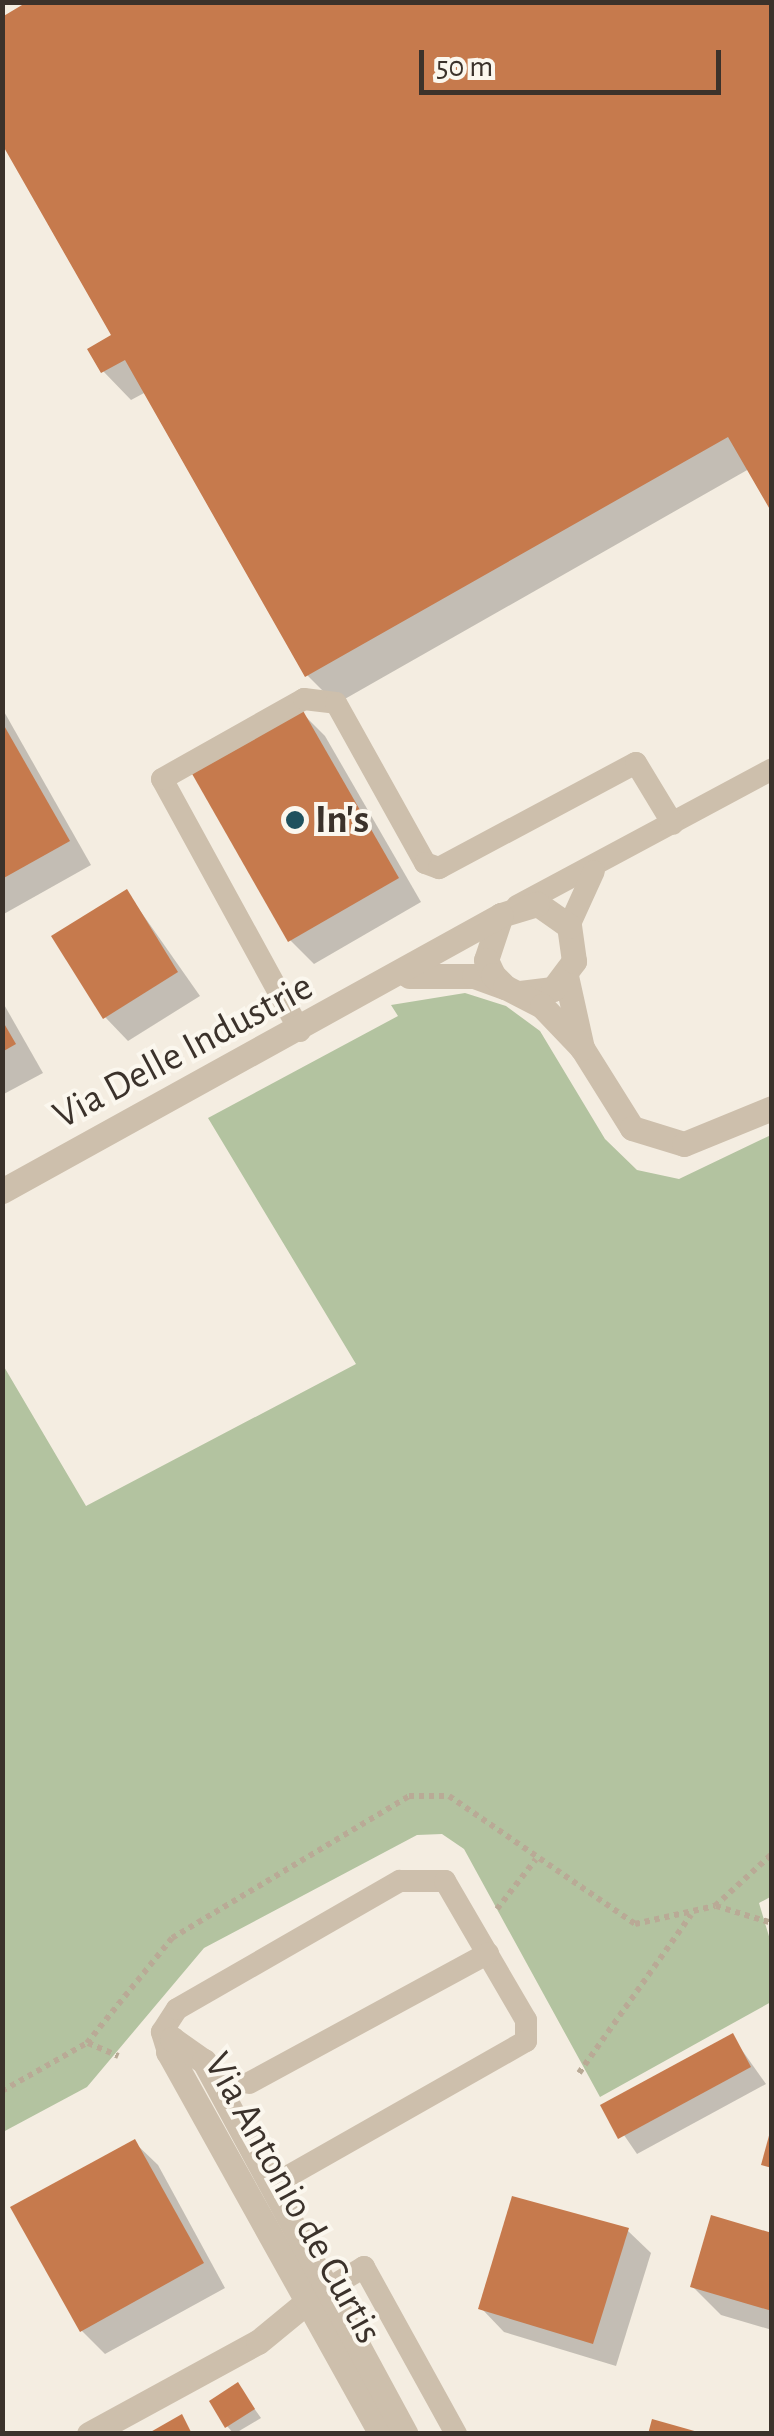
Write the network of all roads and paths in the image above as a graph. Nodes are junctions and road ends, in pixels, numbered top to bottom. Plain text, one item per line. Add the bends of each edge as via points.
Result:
1 (772, 769) edge
2 (673, 824) junction
3 (604, 862) junction
4 (509, 910) junction
5 (569, 926) junction
6 (566, 976) junction
7 (399, 977) junction
8 (513, 990) junction
9 (300, 1030) junction
10 (582, 1048) junction
11 (772, 1108) edge
12 (2, 1192) edge
13 (536, 1859) dead end
14 (715, 1906) dead end
15 (692, 1913) dead end
16 (491, 1916) dead end
17 (772, 1923) edge
18 (488, 1952) junction
19 (87, 2042) dead end
20 (168, 2052) junction
21 (118, 2056) dead end
22 (580, 2073) dead end
23 (249, 2083) dead end
24 (272, 2185) junction
25 (318, 2295) junction
26 (89, 2434) edge
27 (382, 2434) edge
28 (406, 2434) edge
29 (456, 2434) edge

1 - 2 lane
2 - 3 lane
2 - 9 lane via 636,762 439,868 425,863 326,696 304,699 162,779
3 - 4 lane
3 - 5 lane via 583,882
4 - 5 street via 537,904
4 - 7 street, Via Delle Industrie
4 - 8 street via 486,960
5 - 6 street, Via Delle Industrie via 576,944
6 - 8 street
6 - 10 street, Via Delle Industrie
7 - 8 street, Via Delle Industrie via 443,972
7 - 9 street, Via Delle Industrie
8 - 10 street, Via Delle Industrie
9 - 12 street, Via Delle Industrie
10 - 11 street, Via Delle Industrie via 624,1122 664,1142 704,1142
13 - 16 path
14 - 17 path
15 - 22 path
18 - 20 lane via 445,1881 406,1878 177,2009 162,2032
18 - 23 lane
18 - 24 lane via 526,2020 522,2047
19 - 21 path
20 - 24 street, Via Antonio de Curtis via 179,2037 199,2053
20 - 25 street, Via Antonio de Curtis
24 - 25 street, Via Antonio de Curtis
25 - 26 street via 258,2342
25 - 27 street, Via Antonio de Curtis
25 - 28 street, Via Antonio de Curtis
25 - 29 lane via 364,2267

